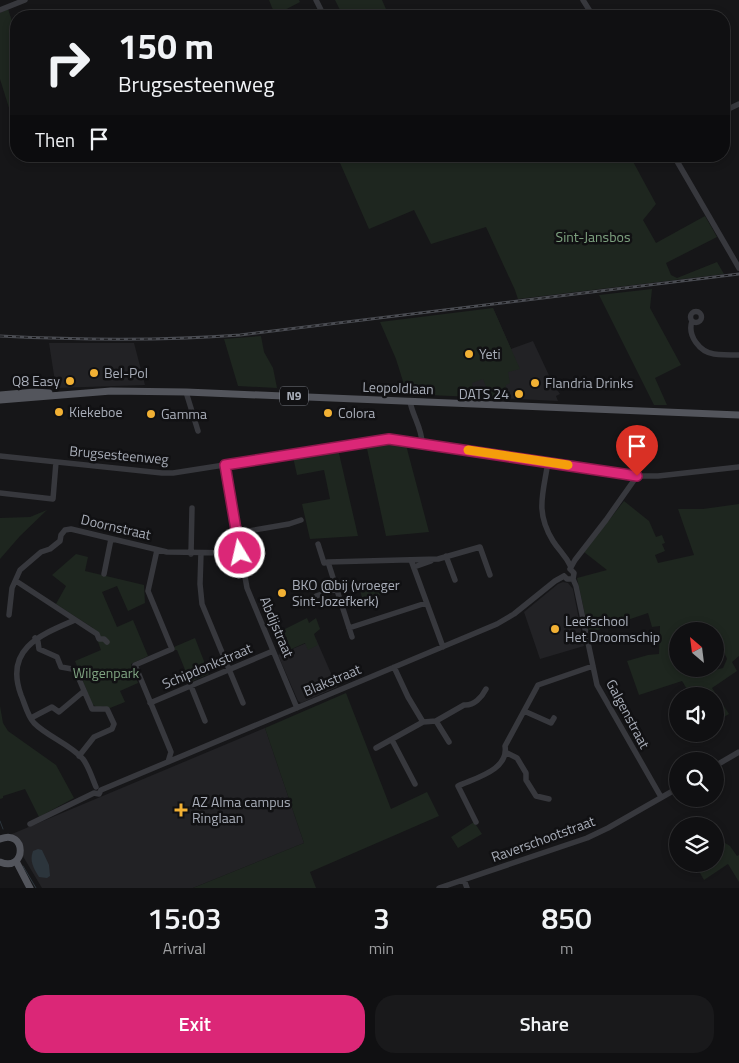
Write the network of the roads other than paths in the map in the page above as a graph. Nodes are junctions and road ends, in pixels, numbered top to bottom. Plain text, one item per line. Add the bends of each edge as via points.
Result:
1 (25, 0) edge
2 (0, 10) edge
3 (677, 162) edge
4 (739, 268) edge
5 (692, 321) dead end
6 (739, 355) edge
7 (186, 392) junction
8 (1, 396) edge
9 (410, 401) junction
10 (739, 415) edge
11 (198, 431) dead end
12 (422, 443) junction
13 (0, 456) edge
14 (56, 462) junction
15 (548, 462) junction
16 (225, 465) junction
17 (739, 467) edge
18 (637, 476) junction
19 (0, 494) edge
20 (192, 508) dead end
21 (301, 520) dead end
22 (237, 533) junction
23 (110, 539) junction
24 (318, 544) dead end
25 (157, 550) junction
26 (201, 553) junction
27 (240, 553) junction
28 (191, 554) junction
29 (446, 556) junction
30 (438, 558) junction
31 (411, 560) junction
32 (328, 562) junction
33 (414, 567) junction
34 (570, 568) junction
35 (104, 574) dead end
36 (490, 575) dead end
37 (564, 576) junction
38 (573, 578) junction
39 (455, 580) dead end
40 (16, 581) junction
41 (336, 588) junction
42 (316, 596) dead end
43 (426, 603) junction
44 (9, 615) dead end
45 (75, 620) junction
46 (349, 628) junction
47 (352, 637) dead end
48 (35, 638) junction
49 (107, 642) dead end
50 (443, 647) junction
51 (273, 651) junction
52 (592, 666) junction
53 (394, 667) junction
54 (229, 670) junction
55 (191, 686) junction
56 (486, 689) dead end
57 (84, 691) junction
58 (150, 703) junction
59 (243, 703) dead end
60 (297, 708) junction
61 (524, 711) junction
62 (31, 718) junction
63 (554, 718) dead end
64 (205, 720) dead end
65 (436, 721) junction
66 (423, 722) junction
67 (392, 740) junction
68 (449, 742) dead end
69 (376, 748) dead end
70 (171, 752) junction
71 (739, 752) edge
72 (507, 753) junction
73 (79, 756) junction
74 (179, 758) junction
75 (724, 761) edge
76 (168, 762) junction
77 (415, 784) dead end
78 (97, 790) junction
79 (669, 793) edge
80 (661, 798) junction
81 (549, 799) dead end
82 (476, 822) dead end
83 (30, 824) dead end
84 (2, 836) edge
85 (0, 862) edge
86 (13, 862) junction
87 (464, 880) junction
88 (29, 888) edge
89 (439, 888) edge
90 (467, 888) edge

1 - 2 street
3 - 4 street
5 - 6 street via 692,335 702,349 712,354
7 - 8 main road, Leopoldlaan / N9 via 35,392
7 - 9 main road, Leopoldlaan / N9
7 - 11 street
9 - 10 main road, Leopoldlaan / N9
9 - 12 street
12 - 15 street, Brugsesteenweg
12 - 16 street, Brugsesteenweg via 378,439
13 - 14 street, Brugsesteenweg
14 - 16 street, Brugsesteenweg via 162,474
14 - 19 street via 52,499
15 - 18 street, Brugsesteenweg
15 - 34 street via 541,515 545,528 565,554
16 - 22 street, Abdijstraat
17 - 18 street, Brugsesteenweg
18 - 34 street
20 - 28 street
21 - 22 street
22 - 27 street, Abdijstraat
23 - 25 street, Doornstraat
23 - 35 street
23 - 40 street, Doornstraat via 65,530 60,541 20,570
24 - 32 street via 324,563
25 - 28 street, Doornstraat
25 - 58 street via 148,591 172,649 135,665
26 - 27 street, Doornstraat
26 - 28 street, Doornstraat
26 - 54 street via 202,604
27 - 51 street, Abdijstraat via 247,588
29 - 30 street
29 - 36 street via 480,547
29 - 39 street
30 - 31 street
30 - 33 street
31 - 32 street
31 - 33 street
32 - 41 street
33 - 43 street
34 - 37 street
34 - 38 street
37 - 38 street
37 - 50 street, Blakstraat via 497,624
38 - 52 street, Galgenstraat
40 - 44 street, Doornstraat via 12,588
40 - 45 street
41 - 42 street
41 - 46 street
43 - 46 street
43 - 50 street
45 - 48 street
45 - 49 street
46 - 47 street
48 - 57 street via 39,648 57,657 62,666 76,672
48 - 62 street via 20,659 17,677
50 - 53 street, Blakstraat
51 - 54 street, Schipdonkstraat
51 - 60 street, Abdijstraat
52 - 61 street via 538,685
52 - 80 street, Galgenstraat via 600,694
53 - 60 street, Blakstraat
53 - 66 street
54 - 55 street, Schipdonkstraat
54 - 59 street
55 - 58 street, Schipdonkstraat
55 - 64 street
56 - 65 street via 483,697
57 - 62 street via 59,712 52,707
57 - 73 street via 92,709 106,709 114,724 112,729 94,737
58 - 70 street
60 - 74 street, Blakstraat
61 - 63 street via 551,723
61 - 72 street via 506,746
62 - 73 street
65 - 66 street
65 - 68 street
66 - 67 street
67 - 69 street
67 - 77 street
70 - 74 street
70 - 76 street
71 - 75 street
72 - 81 street via 517,758 536,796
72 - 82 street via 500,766 458,786
73 - 78 street
74 - 76 street, Blakstraat
76 - 78 street, Blakstraat
78 - 83 street, Blakstraat
79 - 80 street, Raverschootstraat
80 - 87 street, Raverschootstraat via 587,838
84 - 86 main road via 15,839 20,845 20,853
85 - 86 main road
86 - 88 main road
87 - 89 street, Raverschootstraat
87 - 90 street

